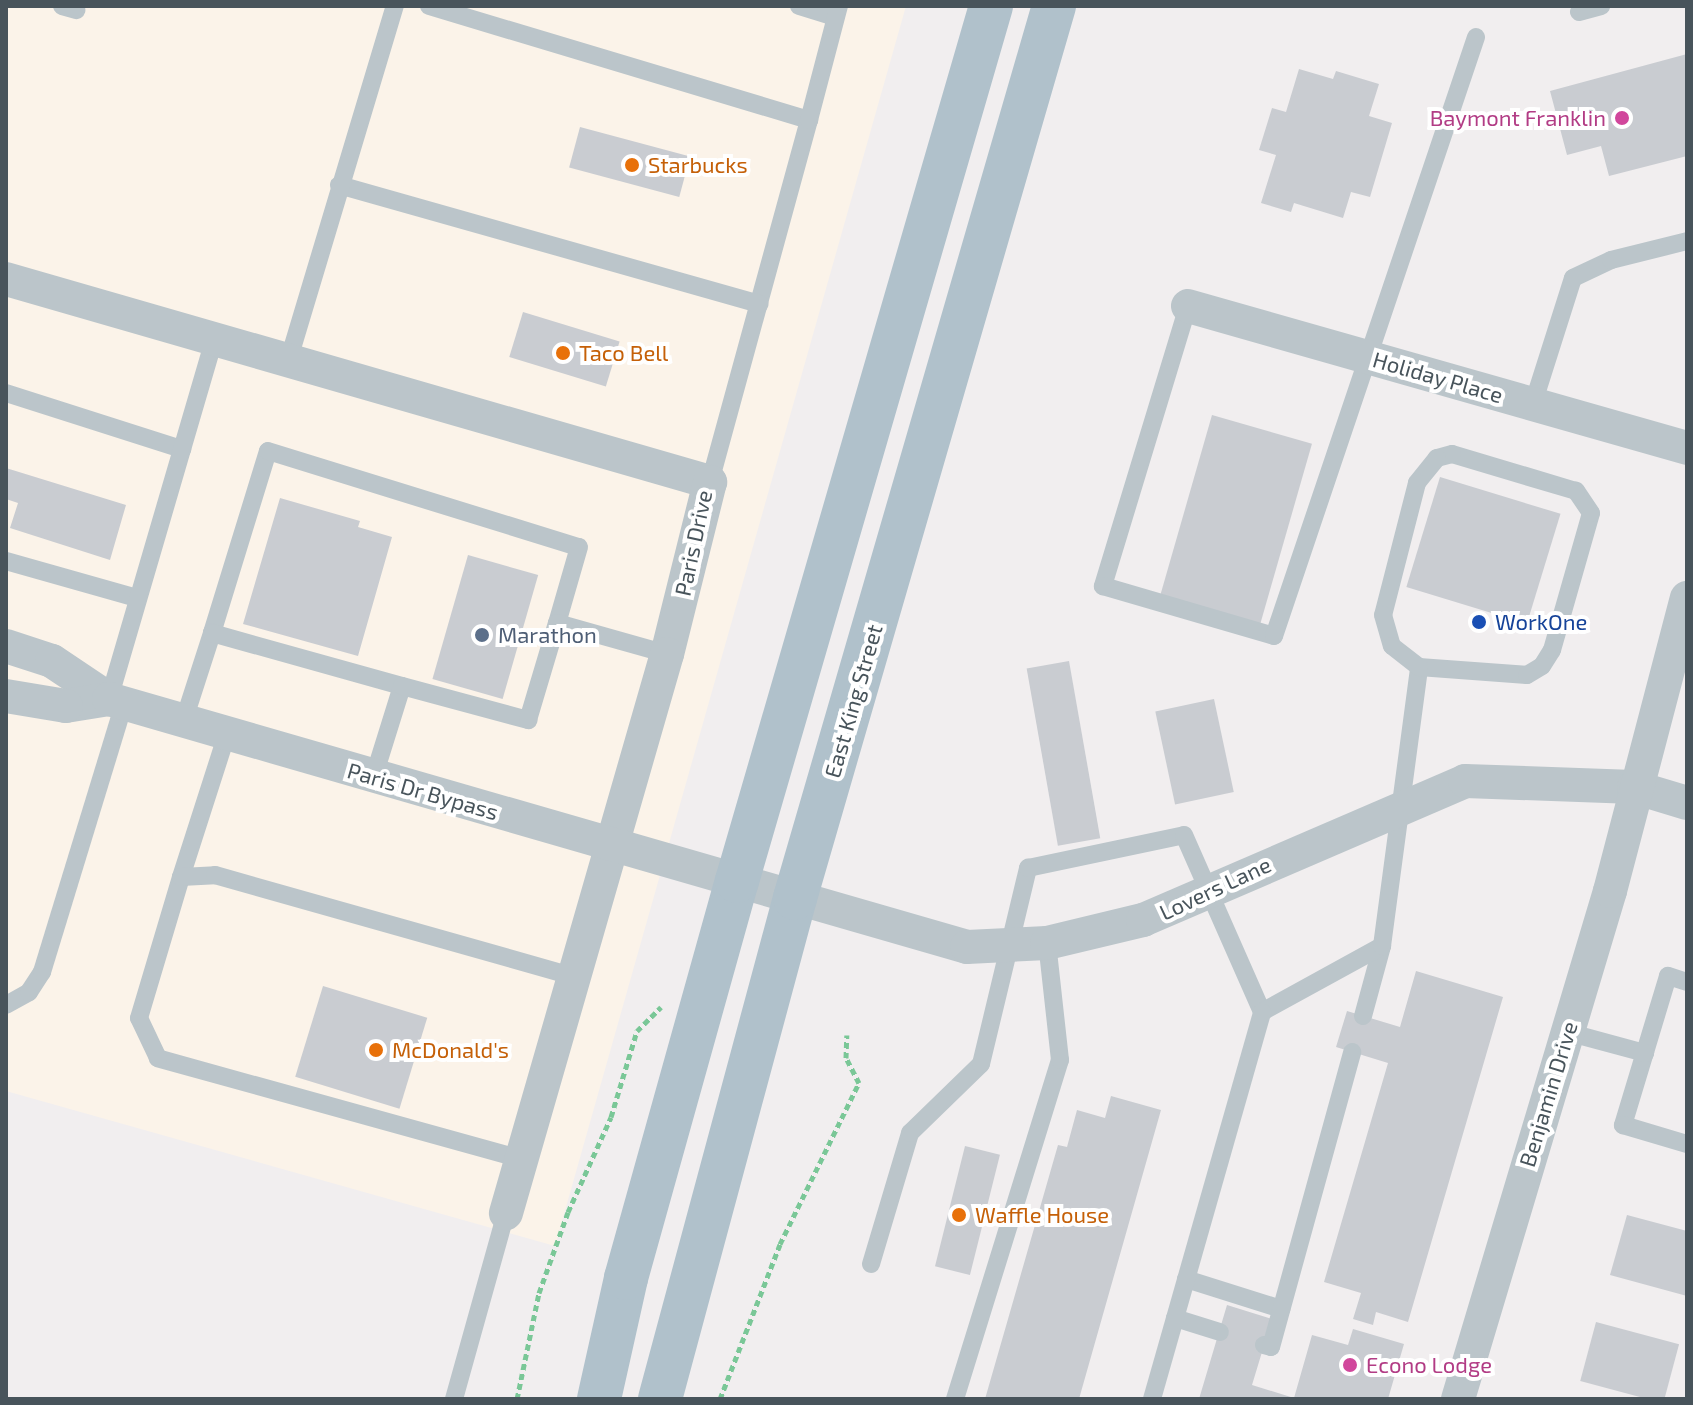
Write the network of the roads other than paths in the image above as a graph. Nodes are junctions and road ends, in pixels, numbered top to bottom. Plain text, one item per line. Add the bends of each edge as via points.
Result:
1 (395, 6) edge
2 (429, 6) edge
3 (799, 6) edge
4 (991, 6) edge
5 (1054, 6) edge
6 (1601, 6) edge
7 (837, 12) edge
8 (1579, 12) dead end
9 (1476, 37) dead end
10 (809, 120) junction
11 (339, 185) junction
12 (1687, 241) edge
13 (6, 279) edge
14 (759, 304) junction
15 (1188, 306) joint
16 (214, 341) junction
17 (1366, 356) junction
18 (288, 362) junction
19 (6, 393) edge
20 (1533, 404) junction
21 (1687, 448) edge
22 (182, 449) junction
23 (710, 482) junction
24 (6, 561) edge
25 (137, 598) junction
26 (1687, 598) edge
27 (557, 623) junction
28 (212, 633) junction
29 (6, 646) edge
30 (667, 654) junction
31 (1419, 667) junction
32 (402, 686) junction
33 (6, 696) edge
34 (116, 702) junction
35 (183, 723) junction
36 (226, 737) junction
37 (374, 776) junction
38 (1634, 787) junction
39 (1687, 803) edge
40 (1400, 805) junction
41 (613, 846) junction
42 (181, 877) junction
43 (737, 881) junction
44 (1210, 890) junction
45 (795, 898) junction
46 (1047, 943) junction
47 (1012, 945) junction
48 (1382, 946) junction
49 (575, 977) junction
50 (1687, 982) edge
51 (6, 1005) edge
52 (1262, 1012) junction
53 (1363, 1016) dead end
54 (1567, 1032) junction
55 (1352, 1052) dead end
56 (1645, 1053) junction
57 (1687, 1144) edge
58 (521, 1159) junction
59 (506, 1213) joint
60 (871, 1264) dead end
61 (1186, 1279) junction
62 (1281, 1309) junction
63 (1175, 1318) junction
64 (1220, 1332) dead end
65 (1264, 1345) dead end
66 (454, 1399) edge
67 (599, 1399) edge
68 (660, 1399) edge
69 (955, 1399) edge
70 (1152, 1399) edge
71 (1458, 1399) edge

1 - 11 lane
2 - 10 lane
3 - 7 lane
4 - 43 main road
5 - 45 main road, East King Street
6 - 8 lane
7 - 10 lane
9 - 17 lane
10 - 14 lane
11 - 14 lane
11 - 18 lane
12 - 20 lane via 1611,260 1573,278
13 - 16 street, Paris Drive
14 - 23 lane
15 - 17 street, Holiday Place
15 - 17 lane via 1103,586 1274,636
16 - 18 street, Paris Drive
16 - 22 lane
17 - 20 street, Holiday Place
18 - 23 street, Paris Drive
19 - 22 lane
20 - 21 street, Holiday Place
22 - 25 lane
23 - 30 street, Paris Drive
24 - 25 lane
25 - 34 lane
26 - 38 street, Benjamin Drive
27 - 28 lane via 579,547 268,451
27 - 30 lane
27 - 32 lane via 528,720
28 - 32 lane
28 - 35 lane
29 - 34 street, Paris Dr Bypass via 64,667
30 - 41 street, Paris Drive
31 - 31 lane via 1392,646 1383,615 1417,483 1437,458 1452,454 1576,491 1591,513 1552,650 1542,666 1527,675
31 - 40 lane
32 - 37 lane
33 - 34 street, Paris Dr Bypass via 66,706
34 - 35 street, Paris Dr Bypass
34 - 51 lane via 42,972 29,992
35 - 36 street, Paris Dr Bypass
36 - 37 street, Paris Dr Bypass
36 - 42 lane
37 - 41 street, Paris Dr Bypass
38 - 39 street, Lovers Lane
38 - 40 street, Lovers Lane via 1465,781
38 - 54 street, Benjamin Drive via 1610,891
40 - 44 street, Lovers Lane
40 - 48 lane
41 - 43 street, Paris Dr Bypass
41 - 49 street, Paris Drive
42 - 49 lane via 215,875
42 - 58 lane via 139,1018 158,1058
43 - 45 street, Lovers Lane
43 - 67 main road via 626,1278
44 - 46 street, Lovers Lane via 1143,920
44 - 47 lane via 1184,835 1028,868
44 - 52 lane
45 - 47 street, Lovers Lane via 967,947
45 - 68 main road, East King Street
46 - 47 street, Lovers Lane
46 - 69 lane via 1060,1060
47 - 60 lane via 981,1064 910,1133
48 - 52 lane
48 - 53 lane
49 - 58 street, Paris Drive
50 - 56 lane via 1668,976
52 - 61 lane
54 - 56 lane
54 - 71 street, Benjamin Drive
55 - 62 lane
56 - 57 lane via 1623,1125
58 - 59 street, Paris Drive
59 - 66 lane
61 - 62 lane
61 - 63 lane
62 - 65 lane via 1271,1347
63 - 64 lane
63 - 70 lane

